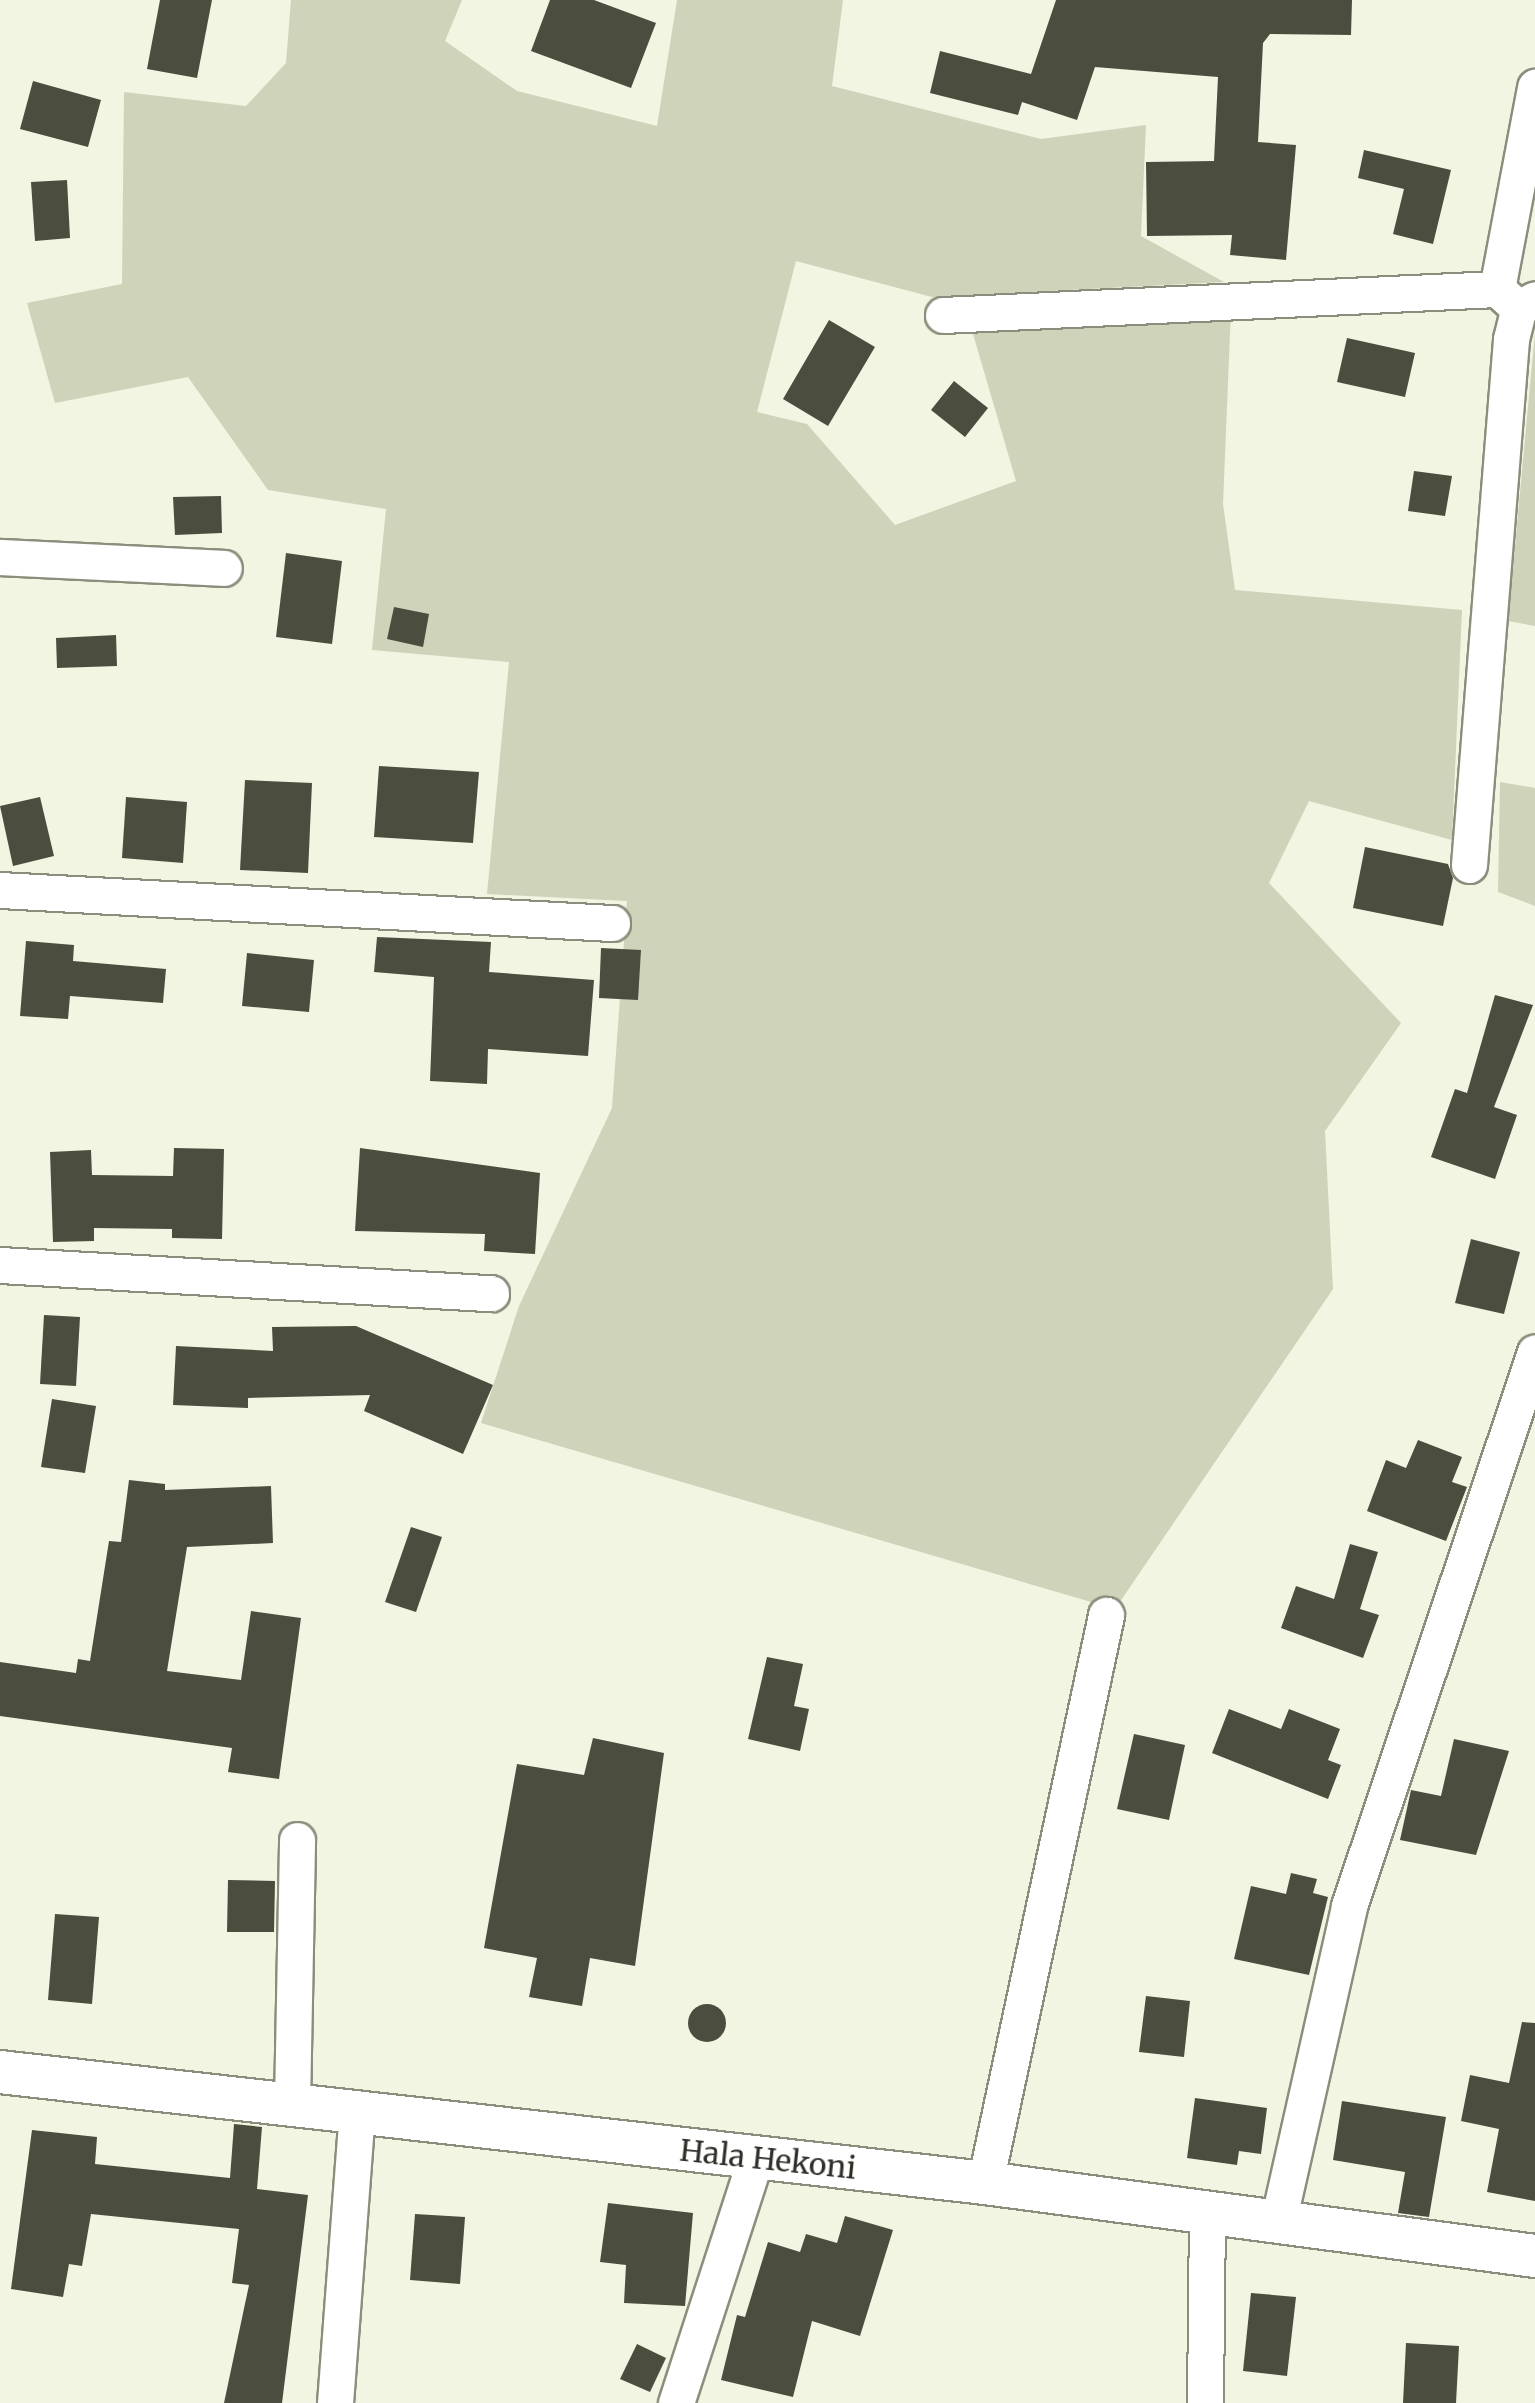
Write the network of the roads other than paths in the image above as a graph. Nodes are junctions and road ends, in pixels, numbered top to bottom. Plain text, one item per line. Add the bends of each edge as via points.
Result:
1 (1535, 87) edge
2 (1517, 299) edge
3 (943, 315) dead end
4 (0, 557) edge
5 (224, 568) dead end
6 (1469, 865) dead end
7 (0, 890) edge
8 (612, 923) dead end
9 (0, 1265) edge
10 (491, 1293) dead end
11 (1535, 1352) edge
12 (1106, 1614) dead end
13 (297, 1840) dead end
14 (0, 2072) edge
15 (292, 2104) junction
16 (357, 2114) junction
17 (756, 2157) junction
18 (985, 2183) junction
19 (1207, 2212) junction
20 (1278, 2222) junction
21 (1535, 2256) edge
22 (335, 2403) edge
23 (676, 2403) edge
24 (1205, 2403) edge

1 - 2 street
2 - 3 street
2 - 6 street
4 - 5 street
7 - 8 street
9 - 10 street
11 - 20 street via 1349,1906
12 - 18 street
13 - 15 street
14 - 15 street, Hala Hekoni
15 - 16 street, Hala Hekoni
16 - 17 street, Hala Hekoni
16 - 22 street
17 - 18 street, Hala Hekoni
17 - 23 street
18 - 19 street, Hala Hekoni
19 - 20 street, Hala Hekoni
19 - 24 street
20 - 21 street, Hala Hekoni

